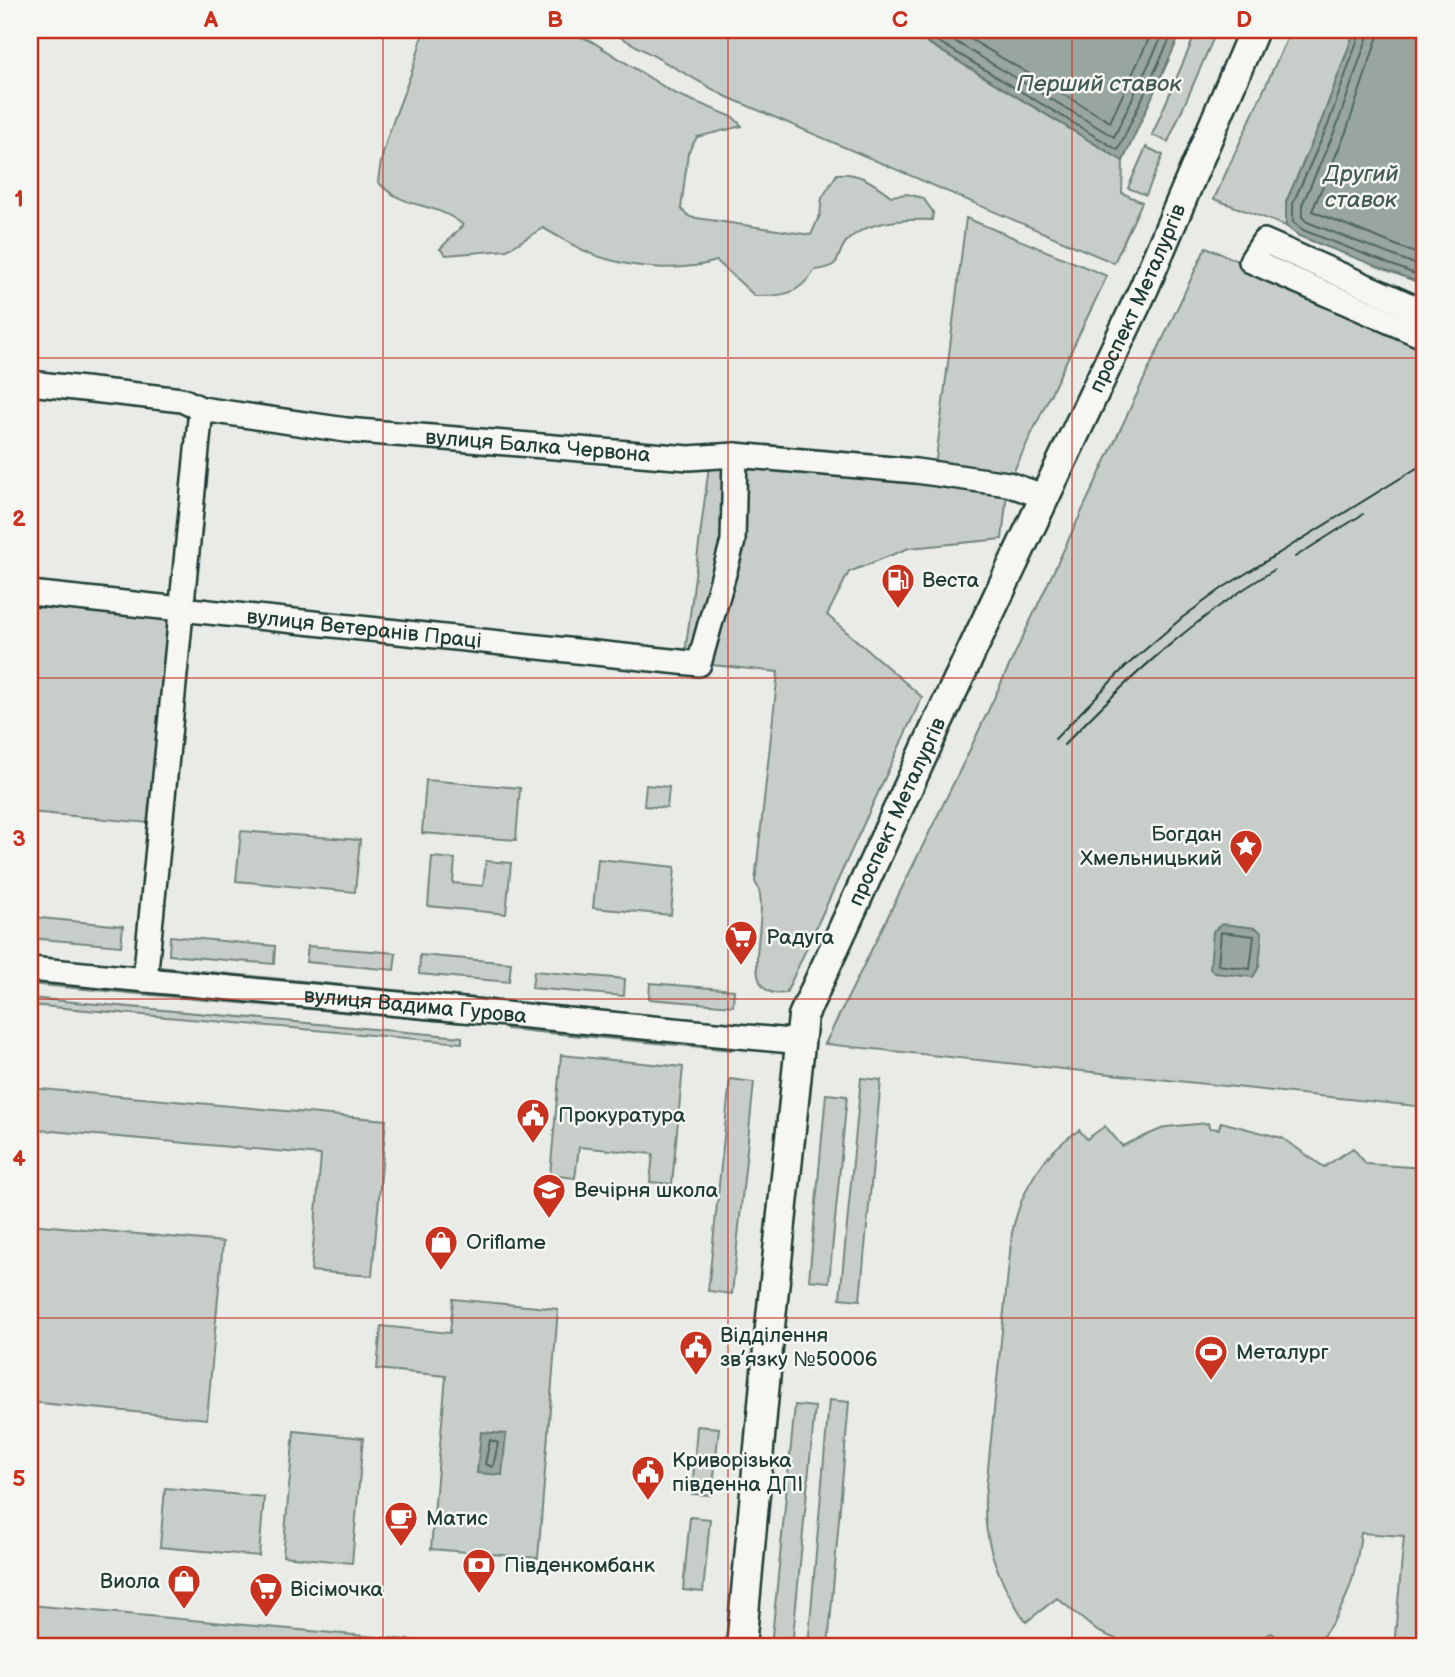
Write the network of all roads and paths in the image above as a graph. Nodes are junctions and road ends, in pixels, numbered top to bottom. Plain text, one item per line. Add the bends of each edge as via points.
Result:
1 (1254, 30) edge
2 (1359, 283) junction
3 (1348, 304) junction
4 (1425, 312) edge
5 (1425, 337) edge
6 (30, 383) edge
7 (201, 409) junction
8 (736, 455) junction
9 (1046, 497) junction
10 (30, 593) edge
11 (181, 608) junction
12 (30, 969) edge
13 (145, 980) junction
14 (801, 1042) junction
15 (741, 1647) edge

1 - 9 main road, проспект Металургів via 1144,288
2 - 3 street
2 - 3 street via 1264,242 1251,261
2 - 4 street
3 - 5 street
6 - 7 street, вулиця Балка Червона via 181,400
7 - 8 street, вулиця Балка Червона via 346,430 689,458
7 - 11 street
8 - 9 street, вулиця Балка Червона via 916,471 1008,484
8 - 11 street, вулиця Ветеранів Праці via 733,541 699,664
9 - 14 main road, проспект Металургів via 803,1016
10 - 11 street, вулиця Ветеранів Праці
11 - 13 street
12 - 13 street, вулиця Вадима Гурова
13 - 14 street, вулиця Вадима Гурова
14 - 15 main road, проспект Металургів

